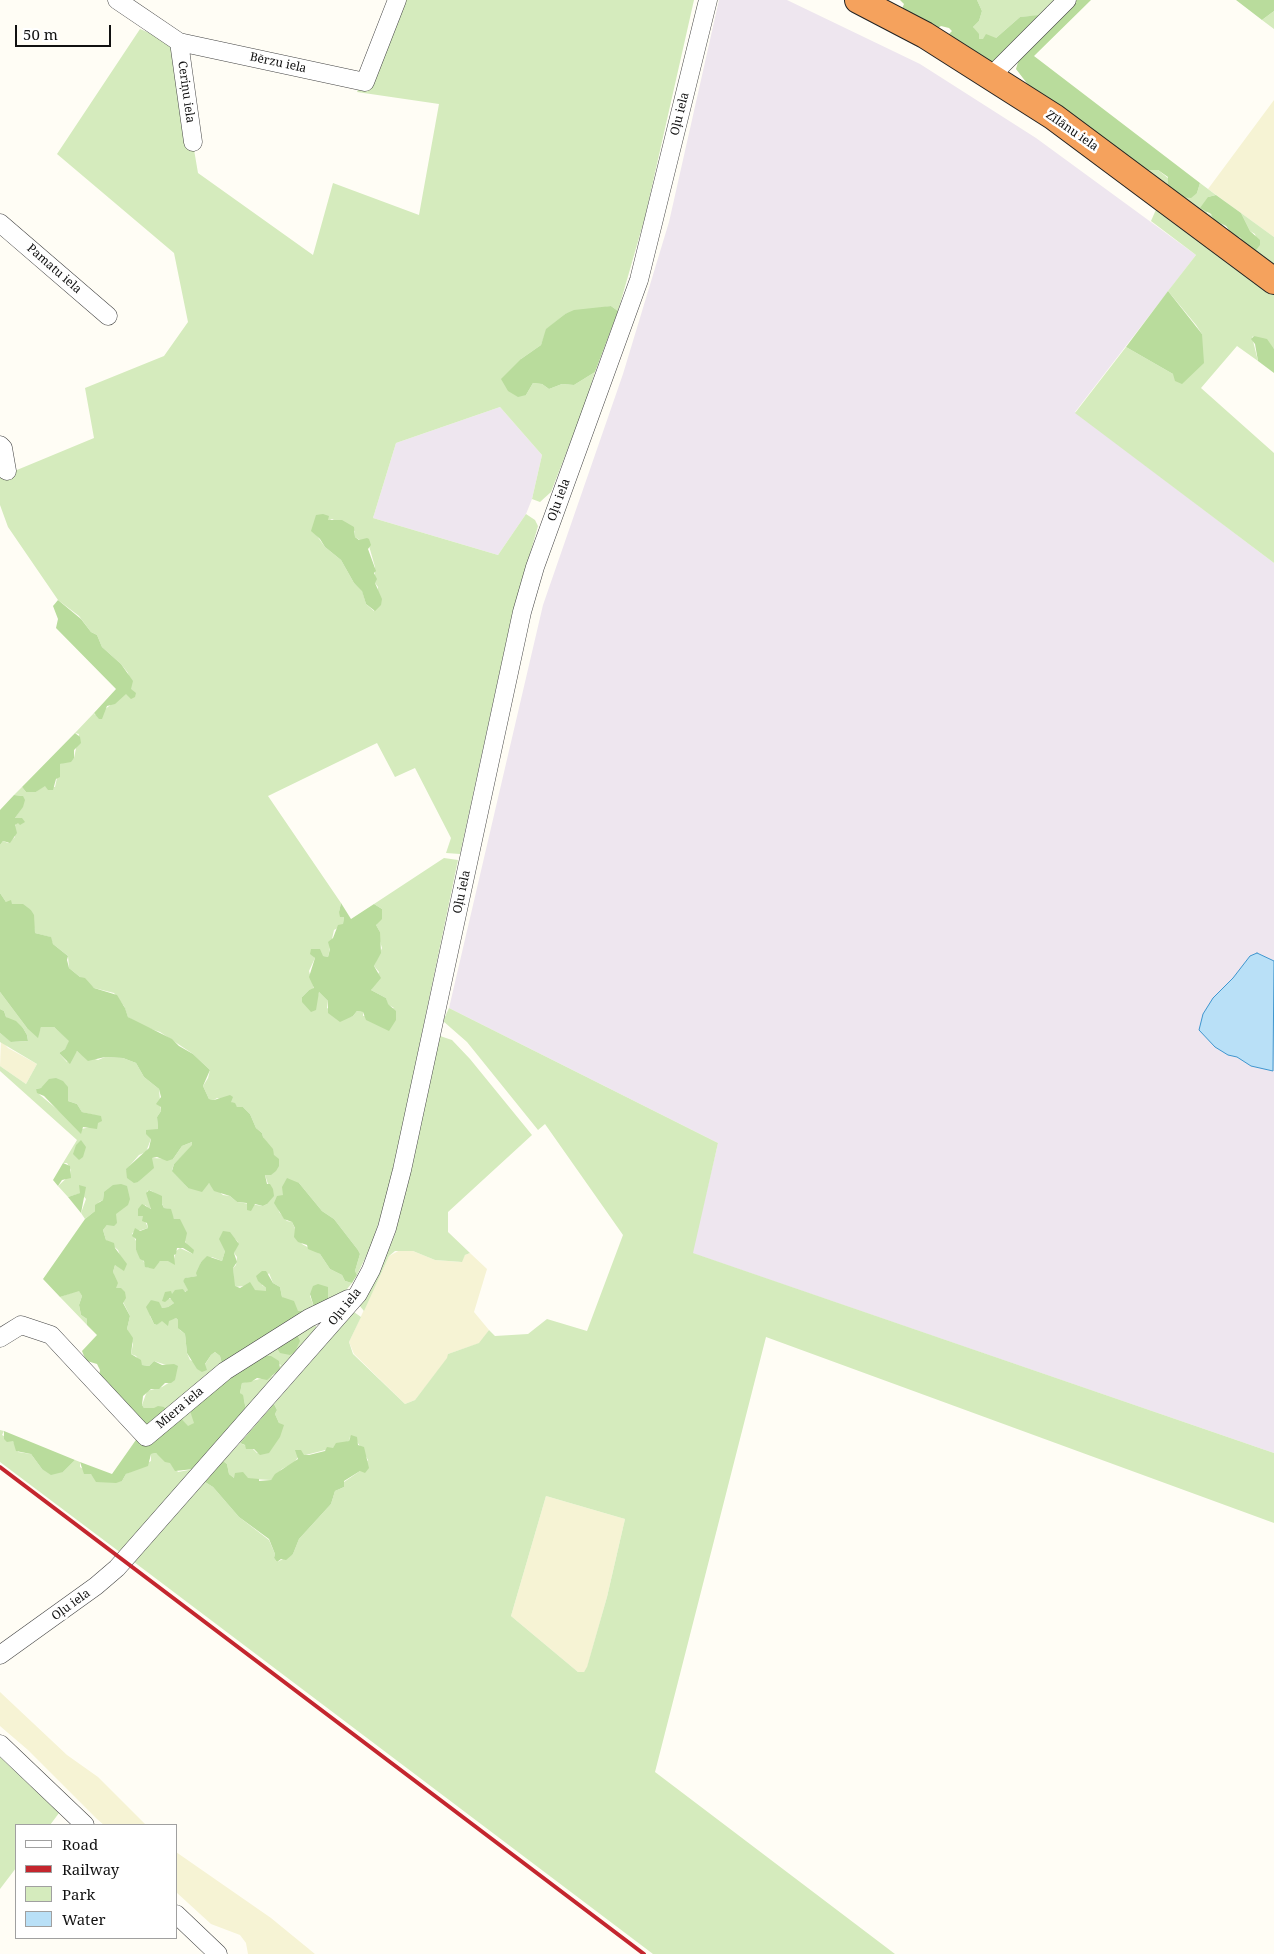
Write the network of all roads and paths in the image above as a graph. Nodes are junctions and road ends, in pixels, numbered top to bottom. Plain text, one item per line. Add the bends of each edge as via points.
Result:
1 (117, 0) edge
2 (397, 0) edge
3 (708, 0) edge
4 (858, 0) edge
5 (1067, 0) edge
6 (179, 42) junction
7 (991, 76) junction
8 (194, 142) dead end
9 (0, 222) edge
10 (1274, 281) edge
11 (108, 316) dead end
12 (0, 445) edge
13 (7, 471) dead end
14 (358, 1294) junction
15 (0, 1338) edge
16 (0, 1655) edge
17 (0, 1744) edge
18 (83, 1824) edge
19 (178, 1916) edge
20 (218, 1954) edge

1 - 6 street, Bērzu iela
2 - 6 street, Bērzu iela via 365,82
3 - 14 street, Oļu iela via 639,280 522,612 402,1170 387,1228
4 - 7 highway, Zīlānu iela via 925,35
5 - 7 street
6 - 8 street, Ceriņu iela
7 - 10 highway, Zīlānu iela via 1069,128
9 - 11 street, Pamatu iela
12 - 13 street
14 - 15 street, Miera iela via 309,1318 226,1370 146,1437 51,1335 21,1325
14 - 16 street, Oļu iela via 117,1568
17 - 18 street
19 - 20 street

